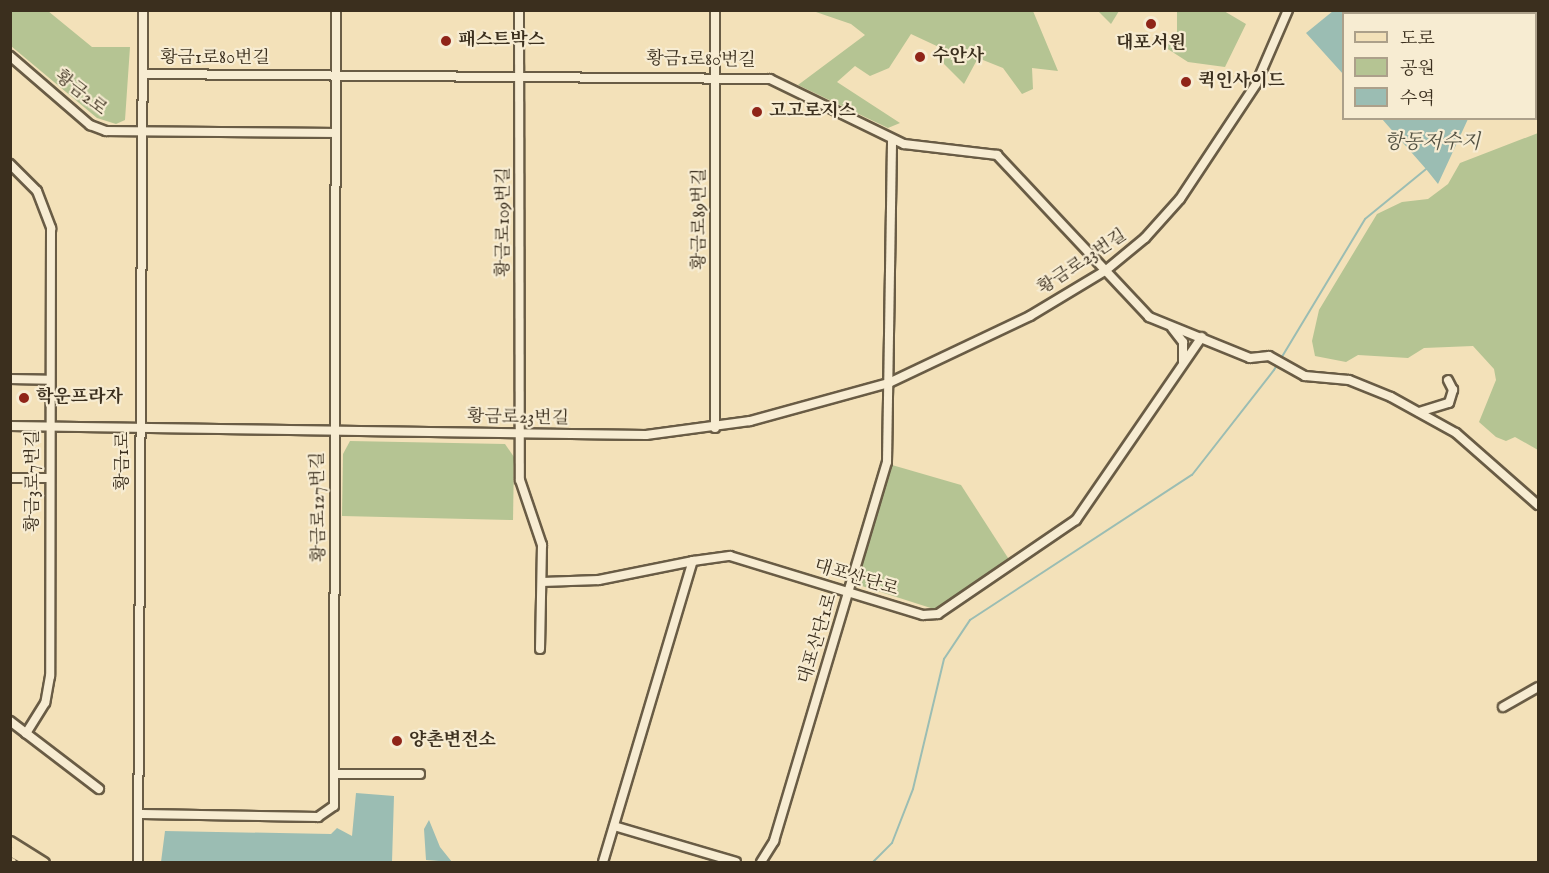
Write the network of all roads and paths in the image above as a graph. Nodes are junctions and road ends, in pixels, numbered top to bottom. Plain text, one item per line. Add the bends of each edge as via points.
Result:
1 (143, 10) edge
2 (336, 10) edge
3 (519, 10) edge
4 (715, 10) edge
5 (1288, 10) edge
6 (10, 56) edge
7 (143, 74) junction
8 (335, 75) junction
9 (519, 75) junction
10 (714, 75) junction
11 (141, 132) junction
12 (334, 133) junction
13 (892, 140) junction
14 (10, 164) edge
15 (1105, 271) junction
16 (1171, 327) junction
17 (1202, 337) junction
18 (1182, 365) junction
19 (10, 379) edge
20 (49, 380) junction
21 (1448, 380) dead end
22 (889, 383) junction
23 (1418, 412) junction
24 (49, 425) junction
25 (10, 426) edge
26 (139, 426) junction
27 (715, 428) junction
28 (334, 432) junction
29 (521, 434) junction
30 (10, 478) edge
31 (48, 478) junction
32 (1539, 505) edge
33 (693, 561) junction
34 (542, 582) junction
35 (848, 592) junction
36 (540, 649) dead end
37 (1539, 687) edge
38 (1503, 707) dead end
39 (10, 721) edge
40 (26, 733) junction
41 (336, 774) junction
42 (420, 774) dead end
43 (99, 789) dead end
44 (142, 814) junction
45 (614, 826) junction
46 (141, 840) junction
47 (10, 841) edge
48 (10, 851) edge
49 (30, 862) edge
50 (44, 862) edge
51 (138, 862) edge
52 (143, 862) edge
53 (603, 862) edge
54 (736, 862) edge
55 (763, 862) edge

1 - 7 street, 황금1로
2 - 8 street, 황금로127번길
3 - 9 street, 황금로109번길
4 - 10 street, 황금로89번길
5 - 15 street, 황금로23번길 via 1264,70 1180,199 1145,238
6 - 11 street, 황금2로 via 90,125
7 - 8 street, 황금1로80번길
7 - 11 street, 황금1로
8 - 9 street, 황금1로80번길
8 - 12 street, 황금로127번길
9 - 10 street, 황금1로80번길
9 - 29 street, 황금로109번길
10 - 13 street, 황금1로80번길 via 770,79
10 - 27 street, 황금로89번길
11 - 12 street, 황금2로
11 - 26 street, 황금1로
12 - 28 street, 황금로127번길
13 - 15 street, 황금1로80번길 via 1002,158
13 - 22 street
14 - 20 street, 황금3로7번길 via 37,191 49,217
15 - 16 street, 황금1로80번길 via 1149,317
15 - 22 street, 황금로23번길 via 979,344
16 - 17 street, 황금1로80번길
16 - 18 street via 1183,342
17 - 18 street, 대포산단로
17 - 23 street, 황금1로80번길 via 1250,358 1271,357 1305,376 1349,380
18 - 35 street, 대포산단로 via 1080,515 986,583 933,615
19 - 20 street
20 - 24 street, 황금3로7번길
21 - 23 street via 1453,390 1449,403
22 - 27 street, 황금로23번길 via 795,411
22 - 35 street, 대포산단1로 via 887,462
23 - 32 street via 1456,433
24 - 25 street, 황금로23번길
24 - 26 street, 황금로23번길
24 - 31 street, 황금3로7번길
26 - 28 street, 황금로23번길
26 - 44 street, 황금1로
27 - 29 street, 황금로23번길 via 624,435
28 - 29 street, 황금로23번길
28 - 41 street, 황금로127번길
29 - 34 street, 황금로109번길 via 521,487 542,545
30 - 31 street
31 - 40 street, 황금3로7번길 via 50,684
33 - 34 street, 대포산단로 via 599,580
33 - 35 street, 대포산단로 via 724,555
33 - 45 street
34 - 36 street, 황금로109번길
35 - 55 street, 대포산단1로
37 - 38 street
39 - 40 street
40 - 43 street
41 - 42 street
41 - 44 street, 황금로127번길 via 334,806 323,816
44 - 46 street, 황금1로
45 - 53 street
45 - 54 street
46 - 51 street, 황금1로
46 - 52 street, 황금1로
47 - 50 main road
48 - 49 main road

